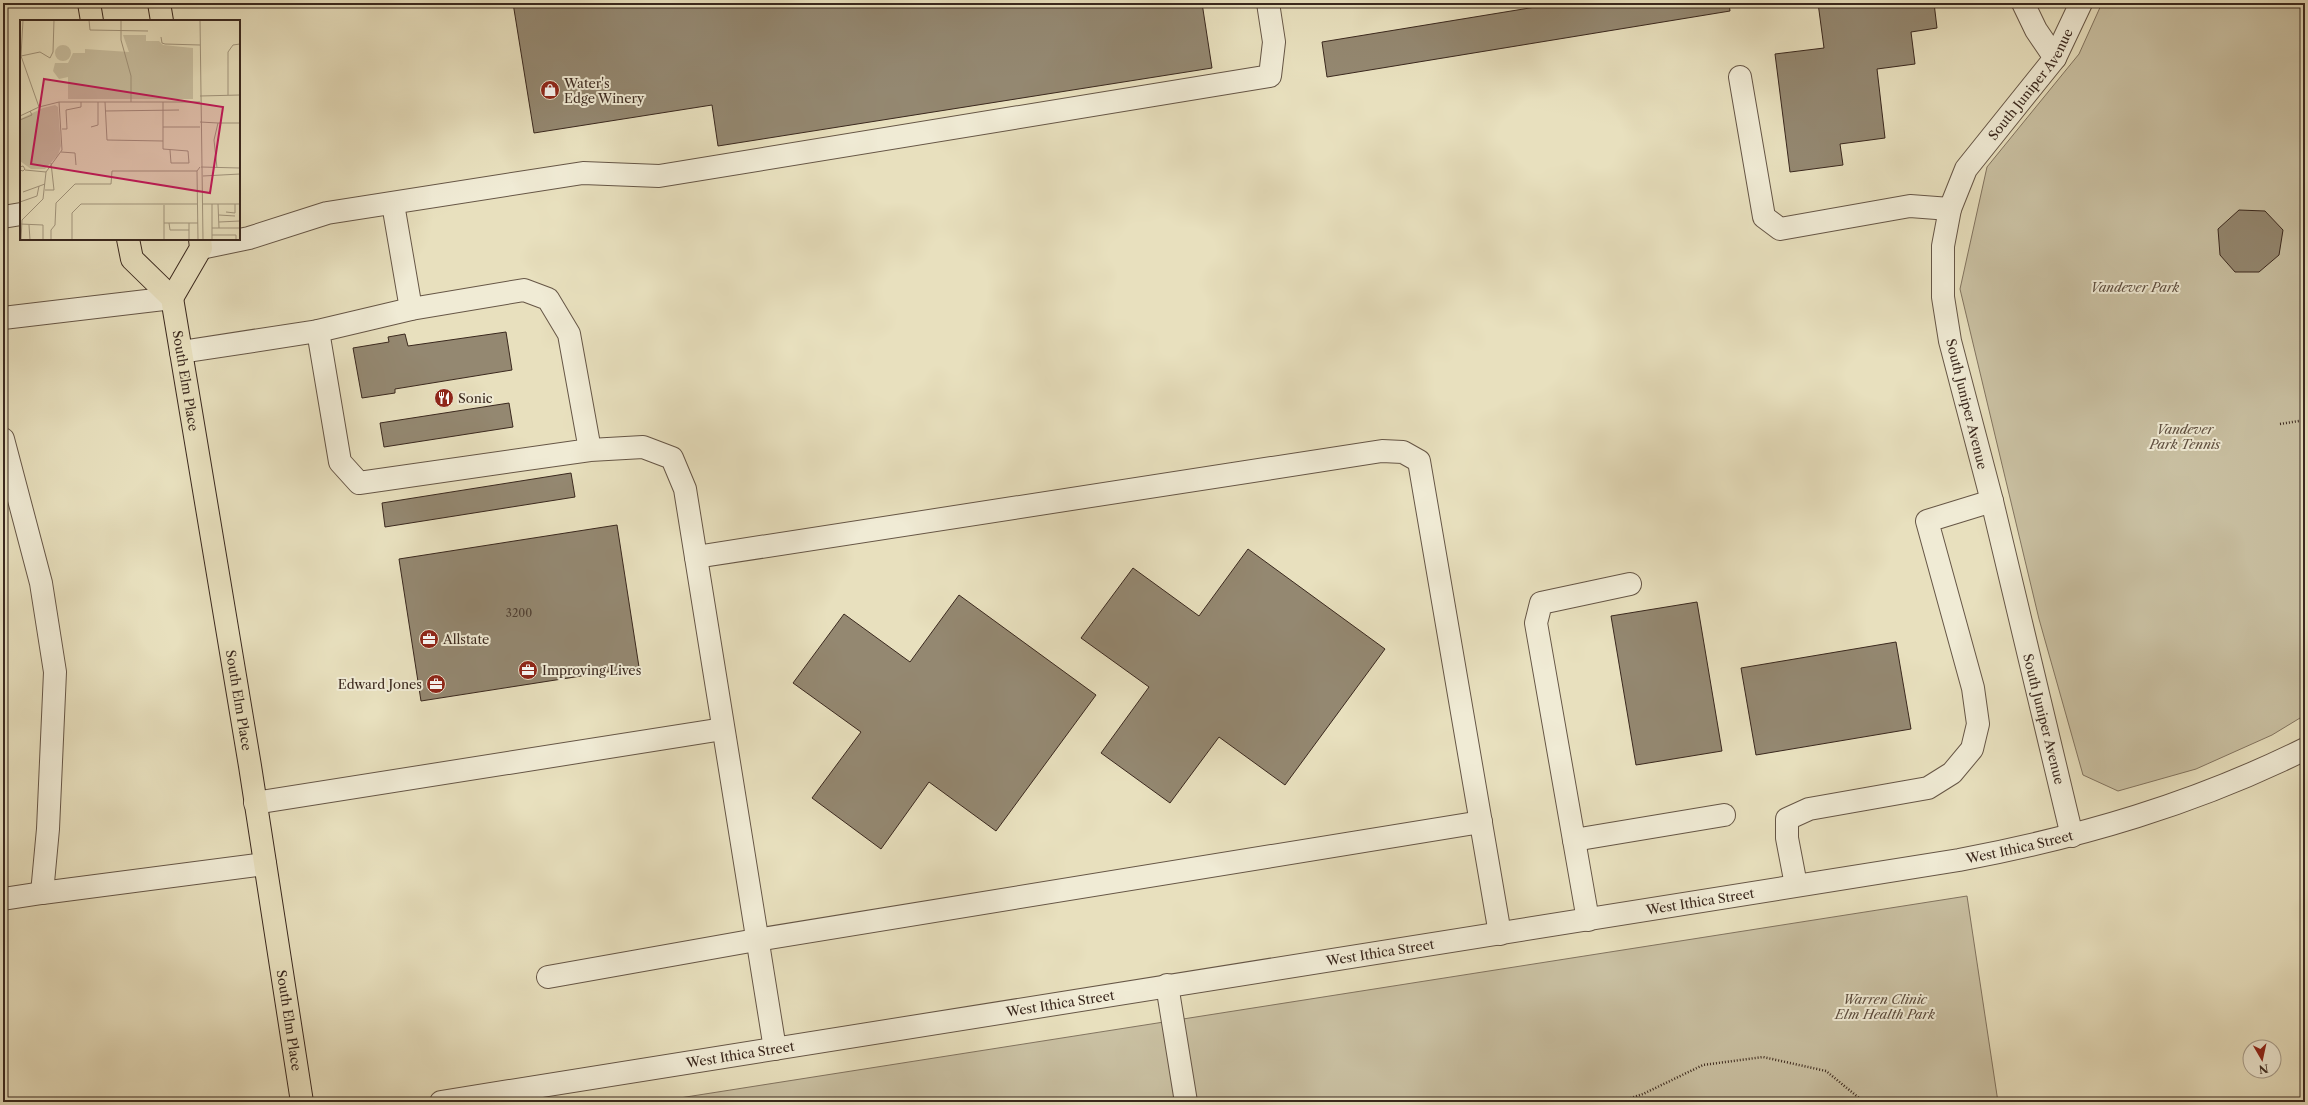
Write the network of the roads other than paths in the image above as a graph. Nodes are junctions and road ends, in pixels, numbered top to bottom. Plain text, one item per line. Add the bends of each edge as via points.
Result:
1 (89, 3) edge
2 (159, 3) edge
3 (1268, 3) edge
4 (2023, 3) edge
5 (2081, 3) edge
6 (92, 20) edge
7 (162, 20) edge
8 (2055, 58) junction
9 (1740, 77) dead end
10 (393, 204) junction
11 (1950, 209) junction
12 (20, 214) edge
13 (3, 217) edge
14 (240, 239) edge
15 (128, 240) edge
16 (229, 240) edge
17 (200, 243) edge
18 (172, 298) junction
19 (411, 309) junction
20 (3, 318) edge
21 (318, 331) junction
22 (181, 352) junction
23 (3, 439) edge
24 (590, 450) junction
25 (1992, 502) junction
26 (696, 557) junction
27 (1630, 584) dead end
28 (722, 729) junction
29 (2305, 749) edge
30 (255, 803) junction
31 (1724, 814) dead end
32 (1481, 822) junction
33 (2072, 836) junction
34 (1574, 840) junction
35 (265, 864) junction
36 (1796, 886) junction
37 (42, 893) junction
38 (3, 899) edge
39 (1588, 920) junction
40 (1500, 934) junction
41 (756, 940) junction
42 (548, 977) dead end
43 (1167, 985) junction
44 (775, 1048) junction
45 (302, 1102) edge
46 (441, 1102) edge
47 (1186, 1102) edge

1 - 6 main road
2 - 7 main road
3 - 10 street via 1274,42 1270,76 659,176 583,173
4 - 8 street via 2036,30
5 - 8 street, South Juniper Avenue
8 - 11 street, South Juniper Avenue via 1966,170
9 - 11 street via 1764,217 1780,228 1910,206
10 - 14 street via 327,213
10 - 19 street
11 - 25 street, South Juniper Avenue via 1942,246 1943,296 1950,341
12 - 13 street
15 - 18 main road via 132,259
16 - 17 street
17 - 18 main road
18 - 20 street
18 - 22 main road, South Elm Place
19 - 21 street
19 - 24 street via 524,290 548,299 569,334
21 - 22 street
21 - 24 street via 340,462 359,483
22 - 30 main road, South Elm Place
23 - 37 street via 40,583 55,672 48,829
24 - 26 street via 643,447 672,458 684,489
25 - 33 street, South Juniper Avenue
25 - 36 street via 1927,520 1973,688 1978,724 1972,749 1952,773 1928,788 1809,808 1787,819 1787,838
26 - 28 street
26 - 32 street via 1382,451 1403,452 1419,461
27 - 34 street via 1542,603 1536,624
28 - 30 street
28 - 41 street
29 - 33 street, West Ithica Street via 2263,770 2169,808
30 - 35 main road, South Elm Place
31 - 34 street
32 - 40 street
32 - 41 street
33 - 36 street, West Ithica Street via 1959,860
34 - 39 street
35 - 37 street
35 - 45 main road, South Elm Place
36 - 39 street, West Ithica Street
37 - 38 street
39 - 40 street, West Ithica Street
40 - 43 street, West Ithica Street
41 - 42 street
41 - 44 street
43 - 44 street, West Ithica Street
43 - 47 street
44 - 46 street, West Ithica Street

